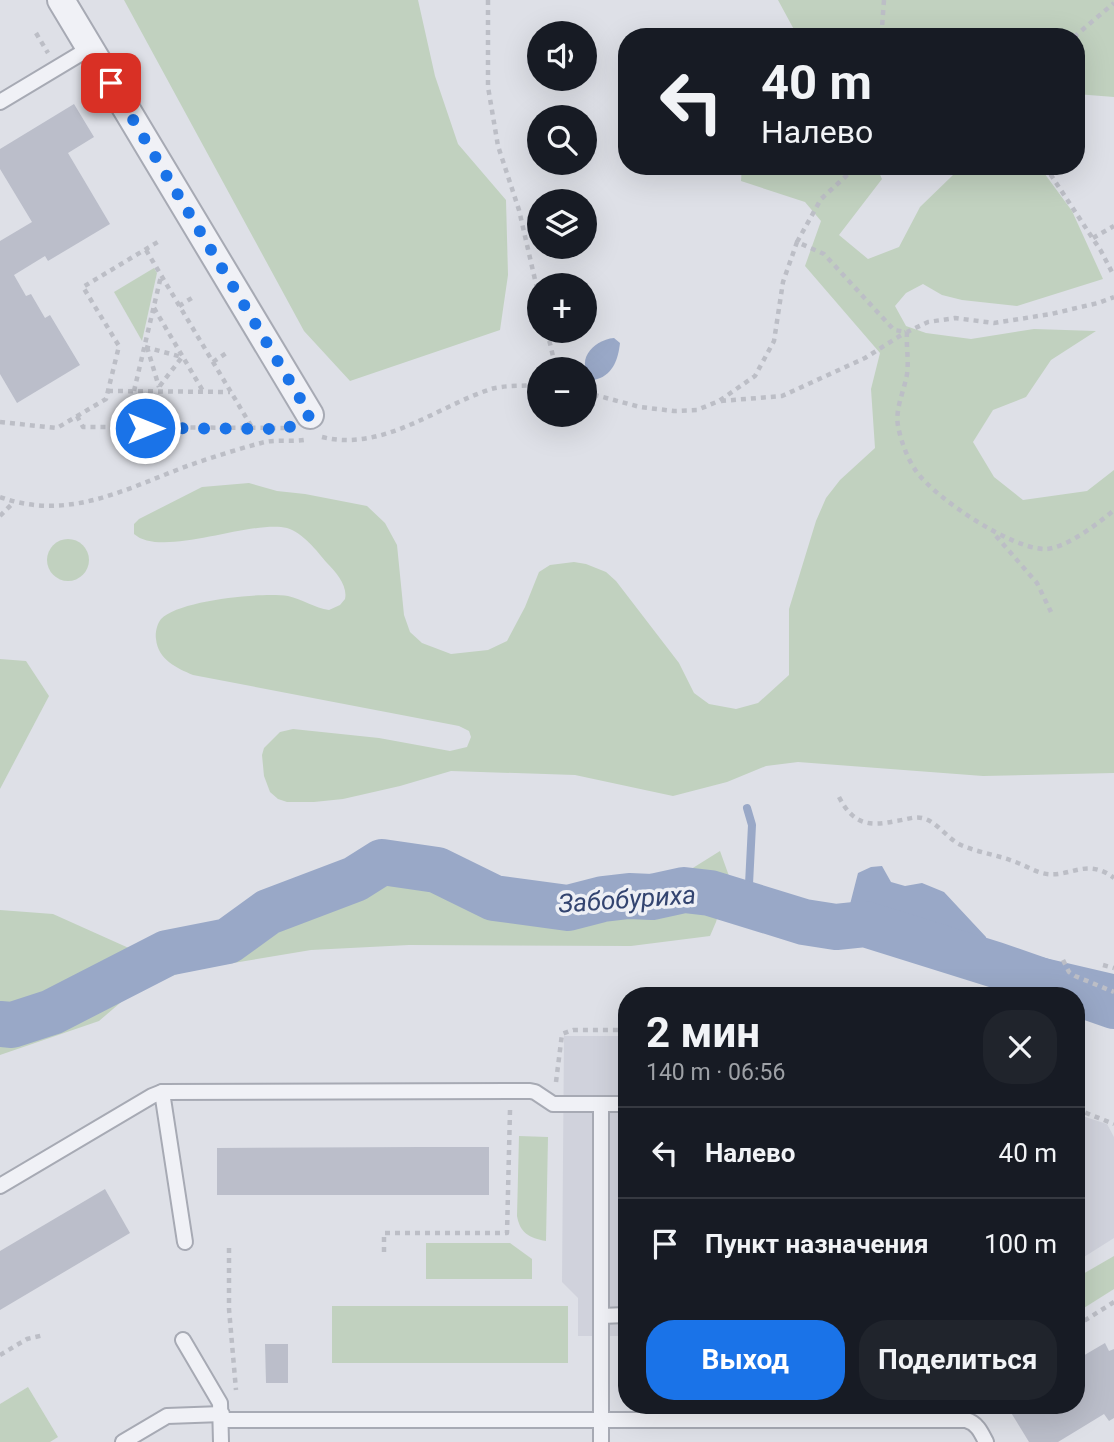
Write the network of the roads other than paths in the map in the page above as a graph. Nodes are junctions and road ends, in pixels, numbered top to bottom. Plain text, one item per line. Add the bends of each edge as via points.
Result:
1 (61, 0) edge
2 (90, 48) junction
3 (0, 102) edge
4 (310, 415) road end
5 (162, 1092) junction
6 (601, 1104) junction
7 (618, 1104) edge
8 (0, 1186) edge
9 (185, 1242) dead end
10 (601, 1315) junction
11 (618, 1315) edge
12 (183, 1340) dead end
13 (221, 1417) junction
14 (601, 1420) junction
15 (123, 1442) edge
16 (221, 1442) edge
17 (601, 1442) edge
18 (986, 1442) edge

1 - 2 street
2 - 3 lane
2 - 4 street
5 - 6 lane via 511,1091 535,1092 553,1104
5 - 8 lane
5 - 9 lane
6 - 7 lane
6 - 10 lane
10 - 11 lane
10 - 14 lane
12 - 13 lane via 216,1395
13 - 14 lane
13 - 15 lane via 167,1416
13 - 16 lane
14 - 17 lane
14 - 18 lane via 966,1420 978,1427

